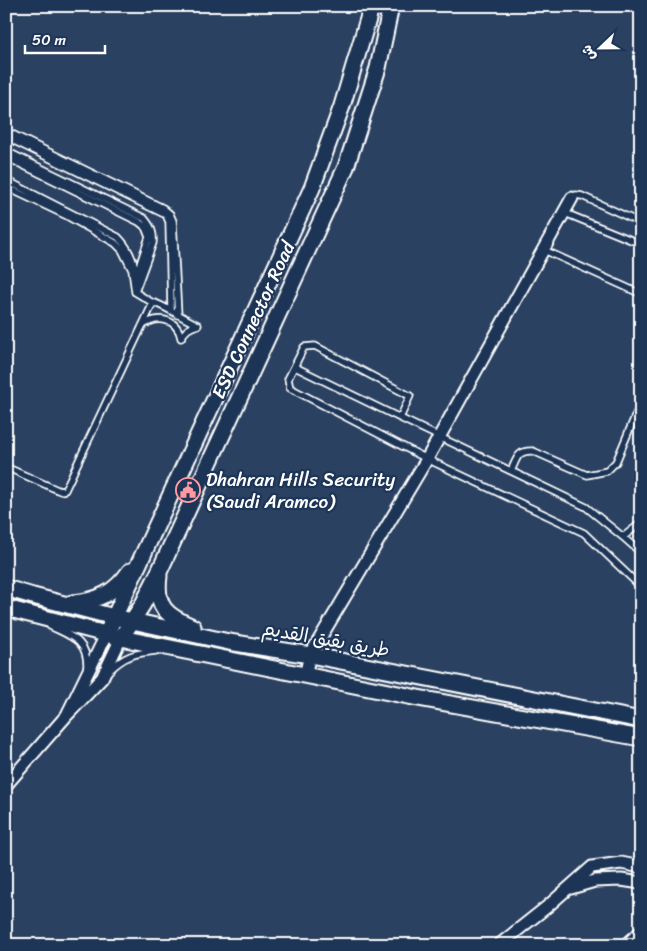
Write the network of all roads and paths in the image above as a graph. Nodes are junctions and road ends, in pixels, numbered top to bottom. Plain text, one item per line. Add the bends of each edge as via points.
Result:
1 (370, 6) edge
2 (391, 6) edge
3 (6, 131) edge
4 (6, 137) edge
5 (6, 151) edge
6 (6, 157) edge
7 (6, 180) edge
8 (6, 187) edge
9 (572, 198) joint
10 (565, 213) junction
11 (641, 223) edge
12 (641, 244) edge
13 (544, 250) junction
14 (137, 273) junction
15 (135, 292) junction
16 (641, 294) edge
17 (153, 303) junction
18 (171, 309) junction
19 (178, 315) junction
20 (142, 326) junction
21 (236, 353) junction
22 (255, 362) junction
23 (295, 367) junction
24 (641, 402) edge
25 (400, 418) junction
26 (439, 438) junction
27 (427, 459) junction
28 (6, 467) edge
29 (510, 471) junction
30 (641, 523) edge
31 (623, 537) junction
32 (149, 543) junction
33 (641, 553) edge
34 (160, 572) junction
35 (6, 588) edge
36 (641, 588) edge
37 (53, 602) junction
38 (6, 608) edge
39 (26, 614) junction
40 (114, 617) junction
41 (132, 620) junction
42 (114, 637) junction
43 (229, 642) junction
44 (172, 649) junction
45 (310, 654) junction
46 (305, 675) junction
47 (86, 676) junction
48 (102, 678) junction
49 (67, 716) junction
50 (641, 720) edge
51 (641, 738) edge
52 (6, 786) edge
53 (641, 867) edge
54 (641, 883) edge
55 (567, 889) junction
56 (641, 932) edge
57 (498, 945) edge
58 (626, 945) edge

1 - 21 main road, ESD Connector Road via 342,106 312,188
2 - 22 main road, ESD Connector Road via 378,68 346,167
3 - 19 lane via 170,214
4 - 18 lane via 166,215 169,222
5 - 15 lane via 144,218 154,234 154,243
6 - 14 lane via 145,227 149,237
7 - 14 lane via 118,237 132,256
8 - 15 lane via 115,243 132,270
9 - 10 street
9 - 11 lane via 582,196
10 - 12 lane
10 - 13 street
13 - 16 lane
13 - 26 street
14 - 15 lane
15 - 17 lane
17 - 18 lane
17 - 20 lane
18 - 19 lane
19 - 20 lane via 198,325 186,331 181,338 180,332 168,320 148,322
20 - 28 lane via 65,490 60,491
21 - 22 main road
21 - 32 main road, ESD Connector Road
22 - 34 main road, ESD Connector Road
23 - 25 lane
23 - 25 lane via 304,347 315,346 410,396
23 - 27 lane via 288,380 290,388
24 - 29 lane via 616,462 607,471 587,474 525,450 519,453
25 - 26 lane
26 - 27 street
26 - 29 lane
27 - 36 lane via 584,533
27 - 45 street
29 - 31 lane via 586,507
30 - 31 lane
31 - 33 lane
32 - 37 main road via 122,583 108,593 73,603
32 - 40 main road, ESD Connector Road
34 - 41 main road, ESD Connector Road
34 - 43 main road via 157,589 164,609 181,622
35 - 37 main road, طريق بقيق القديم
37 - 40 main road, طريق بقيق القديم
38 - 39 main road, طريق بقيق القديم
39 - 42 main road, طريق بقيق القديم
39 - 47 lane via 75,638 82,645 87,658
40 - 41 main road, طريق بقيق القديم
40 - 42 main road, ESD Connector Road
41 - 42 main road, ESD Connector Road
41 - 43 main road, طريق بقيق القديم
42 - 44 main road, طريق بقيق القديم
42 - 47 street
42 - 48 street
43 - 45 main road, طريق بقيق القديم
44 - 46 main road, طريق بقيق القديم
44 - 48 lane via 131,655 116,663
45 - 46 street
45 - 50 main road, طريق بقيق القديم
46 - 51 main road, طريق بقيق القديم
47 - 49 street
48 - 49 street
49 - 52 street
53 - 55 street via 621,863 592,867
54 - 55 street via 595,880
55 - 57 street
56 - 58 street

